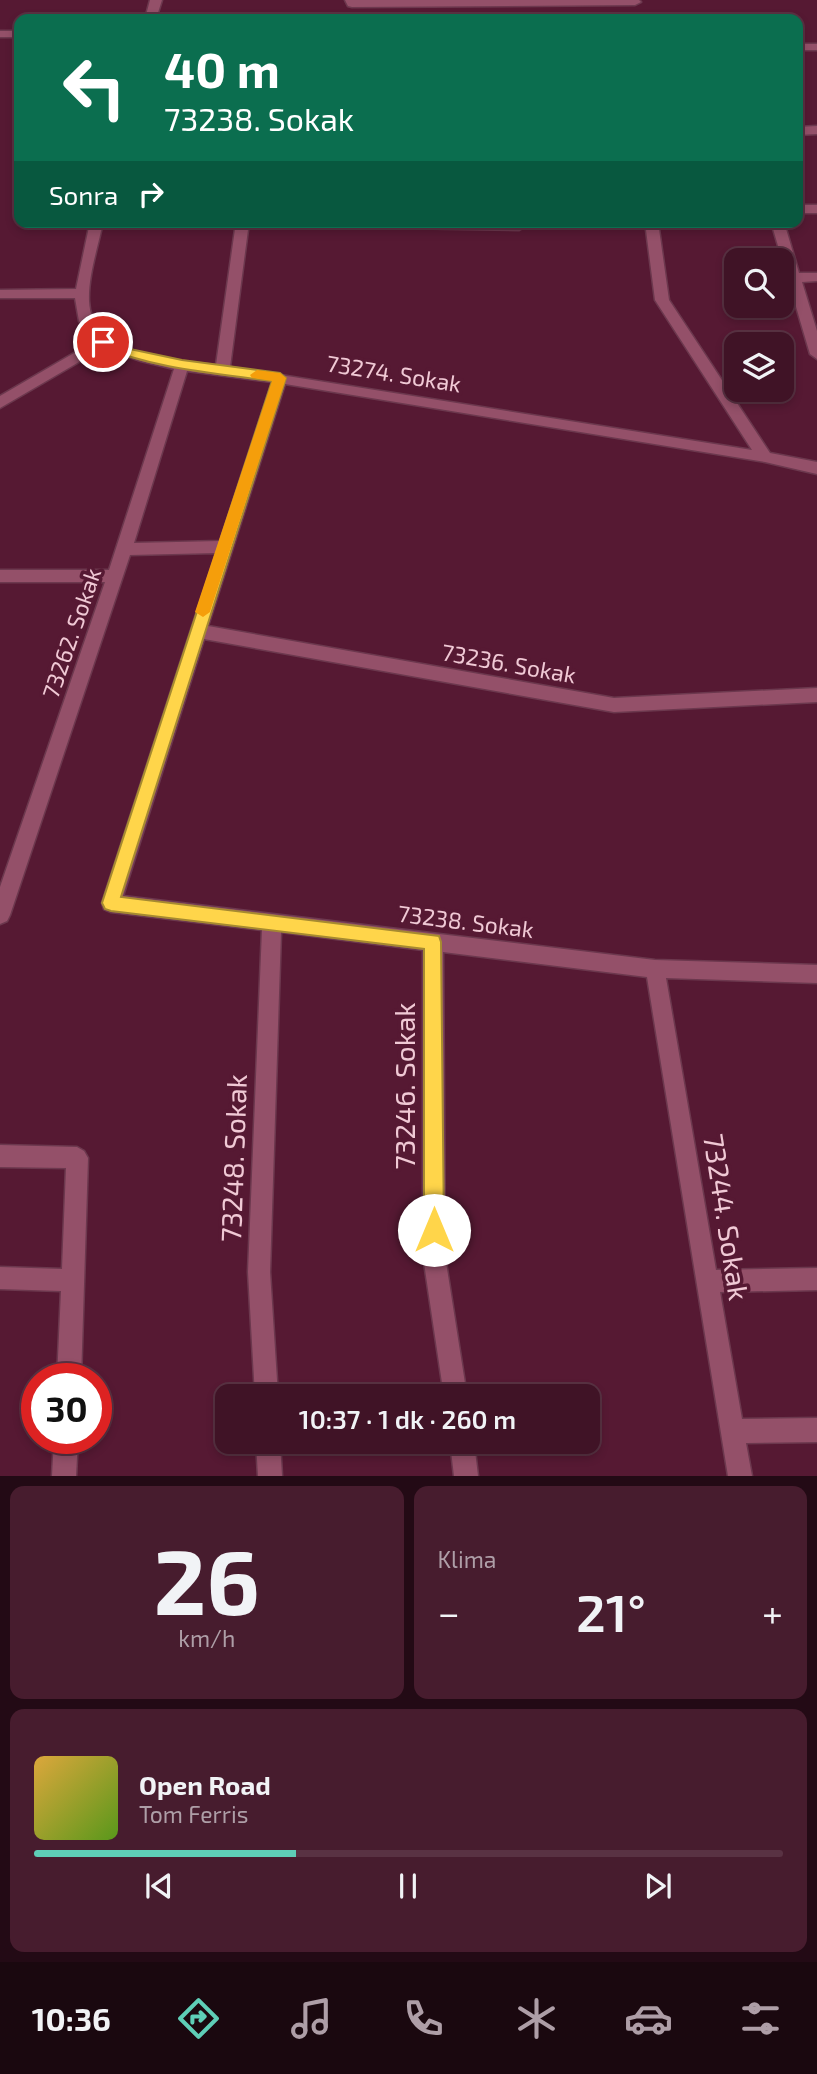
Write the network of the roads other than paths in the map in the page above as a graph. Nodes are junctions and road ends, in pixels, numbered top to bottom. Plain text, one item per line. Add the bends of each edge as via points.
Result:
1 (446, 1) edge
2 (503, 1) edge
3 (635, 1) edge
4 (352, 2) edge
5 (96, 228) edge
6 (242, 228) edge
7 (652, 228) edge
8 (779, 228) edge
9 (785, 248) edge
10 (817, 277) edge
11 (794, 278) joint
12 (82, 293) junction
13 (0, 294) edge
14 (103, 342) junction
15 (817, 354) edge
16 (182, 365) junction
17 (222, 370) junction
18 (280, 378) junction
19 (0, 403) edge
20 (765, 457) junction
21 (817, 468) edge
22 (224, 547) junction
23 (124, 550) junction
24 (0, 576) edge
25 (115, 576) junction
26 (197, 631) junction
27 (817, 695) edge
28 (0, 915) edge
29 (272, 922) junction
30 (433, 942) junction
31 (655, 969) junction
32 (817, 974) edge
33 (0, 1156) edge
34 (0, 1278) edge
35 (817, 1279) edge
36 (74, 1280) junction
37 (707, 1281) junction
38 (70, 1363) edge
39 (265, 1384) edge
40 (453, 1384) edge
41 (817, 1430) edge
42 (732, 1432) junction
43 (65, 1454) edge
44 (269, 1454) edge
45 (463, 1454) edge
46 (64, 1475) edge
47 (270, 1475) edge
48 (466, 1475) edge
49 (740, 1475) edge

1 - 2 street
1 - 4 street
2 - 3 street
5 - 12 street
6 - 17 street
7 - 20 street via 662,300
8 - 9 street
10 - 11 street
11 - 15 street
12 - 13 street
12 - 14 street via 81,311 89,329
14 - 16 street, 73274. Sokak
14 - 19 street
16 - 17 street, 73274. Sokak
16 - 23 street, 73262. Sokak
17 - 18 street, 73274. Sokak
18 - 20 street, 73274. Sokak
18 - 22 street
20 - 21 street, 73274. Sokak
22 - 23 street
22 - 26 street
23 - 25 street, 73262. Sokak
24 - 25 street
25 - 28 street, 73262. Sokak
26 - 27 street, 73236. Sokak via 614,705
26 - 29 street, 73238. Sokak via 111,903
29 - 30 street, 73238. Sokak
29 - 39 street, 73248. Sokak via 259,1272
30 - 31 street, 73238. Sokak
30 - 40 street, 73246. Sokak via 434,1256
31 - 32 street, 73238. Sokak
31 - 37 street, 73244. Sokak
33 - 36 street via 77,1158
34 - 36 street
35 - 37 street
36 - 38 street
37 - 42 street, 73244. Sokak
41 - 42 street
42 - 49 street, 73244. Sokak
43 - 46 street
44 - 47 street
45 - 48 street

